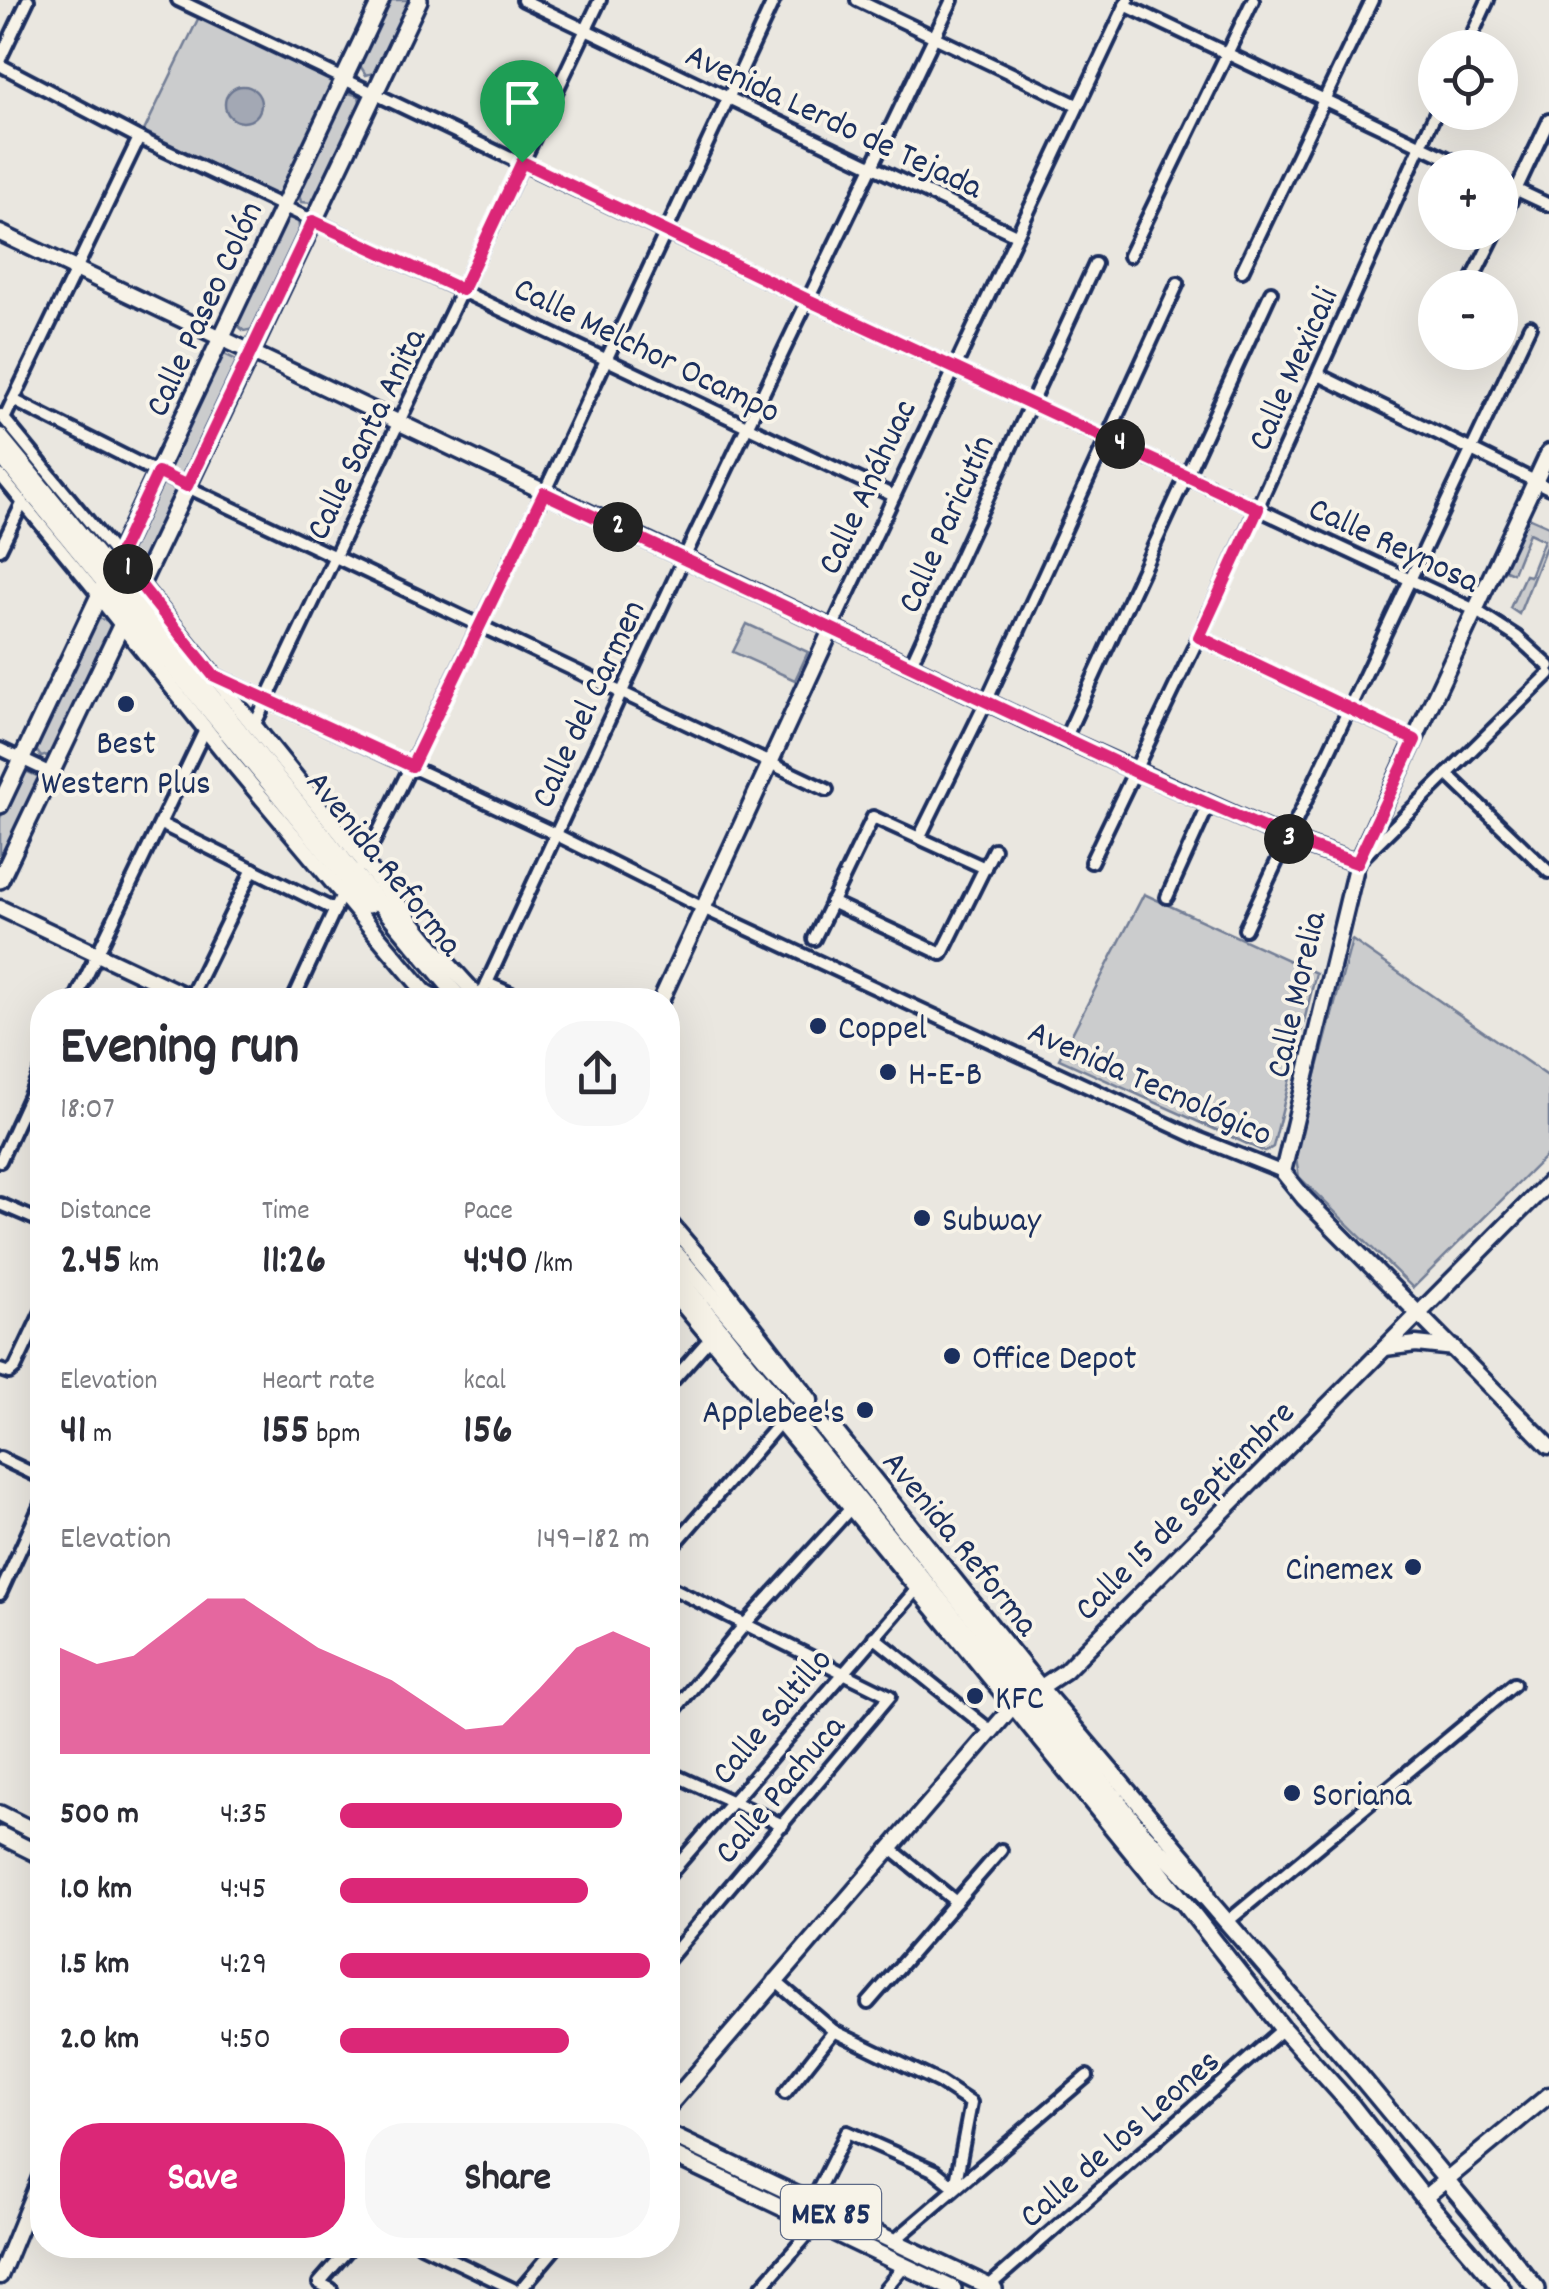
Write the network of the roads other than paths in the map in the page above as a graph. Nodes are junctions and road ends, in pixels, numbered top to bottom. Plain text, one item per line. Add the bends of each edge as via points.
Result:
1 (28, 0) edge
2 (178, 0) edge
3 (381, 0) edge
4 (419, 0) edge
5 (522, 0) edge
6 (600, 0) edge
7 (774, 0) edge
8 (857, 0) edge
9 (952, 0) edge
10 (1254, 0) edge
11 (1372, 0) edge
12 (1488, 0) edge
13 (1126, 3) edge
14 (202, 5) edge
15 (585, 30) junction
16 (1474, 30) edge
17 (934, 37) junction
18 (1228, 54) junction
19 (0, 62) edge
20 (344, 77) junction
21 (375, 92) junction
22 (728, 98) junction
23 (1325, 100) junction
24 (1077, 105) junction
25 (1549, 120) edge
26 (1427, 130) edge
27 (139, 138) junction
28 (1420, 145) junction
29 (1430, 150) edge
30 (522, 162) junction
31 (872, 166) junction
32 (1518, 186) edge
33 (1518, 191) edge
34 (1549, 205) edge
35 (284, 206) junction
36 (313, 221) junction
37 (665, 232) junction
38 (0, 233) edge
39 (1016, 235) junction
40 (1129, 256) dead end
41 (1095, 264) dead end
42 (76, 269) junction
43 (1242, 270) dead end
44 (1178, 283) dead end
45 (462, 290) junction
46 (1271, 292) dead end
47 (808, 300) junction
48 (1530, 326) dead end
49 (220, 339) junction
50 (251, 353) junction
51 (606, 358) junction
52 (954, 368) junction
53 (1319, 376) junction
54 (13, 400) junction
55 (1028, 403) junction
56 (2, 416) edge
57 (400, 424) junction
58 (748, 426) junction
59 (0, 436) edge
60 (1107, 438) junction
61 (1473, 450) junction
62 (1549, 452) edge
63 (0, 455) edge
64 (158, 472) junction
65 (0, 474) edge
66 (1187, 476) junction
67 (1542, 485) edge
68 (187, 486) junction
69 (544, 493) junction
70 (894, 496) junction
71 (22, 502) junction
72 (1258, 509) junction
73 (0, 549) edge
74 (335, 557) junction
75 (684, 558) junction
76 (108, 577) junction
77 (1411, 579) junction
78 (130, 603) junction
79 (1475, 610) junction
80 (478, 625) junction
81 (832, 628) junction
82 (1199, 637) junction
83 (910, 666) junction
84 (1549, 666) edge
85 (1549, 674) edge
86 (213, 675) junction
87 (622, 692) junction
88 (266, 699) junction
89 (986, 702) junction
90 (1349, 708) junction
91 (254, 726) junction
92 (206, 728) junction
93 (1064, 739) junction
94 (1415, 740) junction
95 (0, 749) edge
96 (22, 759) junction
97 (770, 763) junction
98 (412, 766) junction
99 (51, 772) junction
100 (1136, 772) junction
101 (1446, 774) junction
102 (828, 790) dead end
103 (1209, 804) junction
104 (0, 805) edge
105 (160, 824) junction
106 (556, 834) junction
107 (919, 838) junction
108 (1286, 838) junction
109 (994, 849) dead end
110 (1090, 862) dead end
111 (1357, 863) junction
112 (985, 868) junction
113 (253, 869) junction
114 (1549, 872) edge
115 (352, 879) junction
116 (0, 880) edge
117 (1167, 897) dead end
118 (831, 902) junction
119 (0, 908) edge
120 (703, 908) junction
121 (335, 910) junction
122 (1245, 929) dead end
123 (814, 938) dead end
124 (431, 945) junction
125 (97, 952) junction
126 (487, 983) junction
127 (80, 988) edge
128 (169, 988) edge
129 (196, 988) edge
130 (299, 988) edge
131 (425, 988) edge
132 (446, 988) edge
133 (451, 988) edge
134 (470, 988) edge
135 (485, 988) edge
136 (498, 988) edge
137 (666, 988) edge
138 (30, 1095) edge
139 (0, 1161) edge
140 (1284, 1172) junction
141 (1549, 1182) edge
142 (0, 1204) edge
143 (30, 1217) edge
144 (680, 1235) edge
145 (680, 1260) edge
146 (680, 1280) edge
147 (680, 1300) edge
148 (700, 1304) junction
149 (1420, 1313) junction
150 (30, 1336) edge
151 (712, 1336) junction
152 (1384, 1348) junction
153 (1454, 1348) junction
154 (0, 1370) edge
155 (680, 1372) edge
156 (794, 1407) junction
157 (1549, 1446) edge
158 (0, 1458) edge
159 (30, 1472) edge
160 (850, 1509) junction
161 (30, 1524) edge
162 (680, 1538) edge
163 (5, 1570) edge
164 (916, 1590) junction
165 (680, 1592) edge
166 (0, 1594) edge
167 (746, 1624) junction
168 (874, 1637) junction
169 (843, 1671) junction
170 (1514, 1684) dead end
171 (1027, 1698) junction
172 (680, 1704) edge
173 (992, 1731) junction
174 (680, 1778) edge
175 (731, 1803) junction
176 (0, 1814) edge
177 (783, 1825) junction
178 (30, 1829) edge
179 (0, 1835) edge
180 (890, 1848) junction
181 (30, 1850) edge
182 (1000, 1850) dead end
183 (680, 1862) edge
184 (956, 1902) junction
185 (1227, 1922) junction
186 (680, 1946) edge
187 (774, 1980) junction
188 (868, 2003) dead end
189 (1284, 2029) junction
190 (834, 2031) junction
191 (1087, 2076) dead end
192 (785, 2092) dead end
193 (680, 2093) edge
194 (1549, 2094) edge
195 (680, 2140) edge
196 (680, 2160) edge
197 (1445, 2181) junction
198 (955, 2187) junction
199 (1424, 2198) junction
200 (30, 2202) edge
201 (812, 2202) junction
202 (817, 2224) junction
203 (894, 2242) junction
204 (343, 2258) edge
205 (448, 2258) edge
206 (547, 2258) edge
207 (904, 2266) junction
208 (0, 2276) edge
209 (325, 2286) edge
210 (992, 2288) edge
211 (513, 2289) edge
212 (521, 2289) edge
213 (760, 2289) edge
214 (885, 2289) edge
215 (953, 2289) edge
216 (1502, 2289) edge
217 (1537, 2289) edge

1 - 19 street
2 - 14 street, Calle Reynosa
3 - 20 main road, Calle Paseo Colón
4 - 21 main road, Calle Paseo Colón
5 - 15 street, Avenida Lerdo de Tejada
6 - 15 street, Calle Santa Anita
7 - 22 street
8 - 17 street
9 - 17 street, Calle del Carmen
10 - 18 street
11 - 23 street
12 - 16 street
13 - 18 street
13 - 24 street, Calle Anáhuac
14 - 20 street, Calle Reynosa
15 - 22 street, Avenida Lerdo de Tejada
15 - 30 street, Calle Santa Anita
17 - 24 street
17 - 31 street, Calle del Carmen
18 - 23 street
18 - 40 street
19 - 27 street, Calle Melchor Ocampo
20 - 21 street, Calle Reynosa
20 - 35 main road, Calle Paseo Colón
21 - 30 street, Calle Reynosa
21 - 36 main road, Calle Paseo Colón
22 - 31 street, Avenida Lerdo de Tejada
22 - 37 street
23 - 28 street
23 - 43 street
24 - 39 street, Calle Anáhuac
25 - 32 street
26 - 28 street, Calle Mexicali
27 - 35 street, Calle Melchor Ocampo
27 - 42 street
28 - 29 street
28 - 53 street, Calle Mexicali
30 - 37 street, Calle Reynosa
30 - 45 street, Calle Santa Anita
31 - 39 street, Avenida Lerdo de Tejada
31 - 47 street, Calle del Carmen
33 - 34 street
35 - 36 street, Calle Melchor Ocampo
35 - 49 main road, Calle Paseo Colón
36 - 45 street, Calle Melchor Ocampo
36 - 50 main road, Calle Paseo Colón
37 - 47 street, Calle Reynosa
37 - 51 street
38 - 42 street
39 - 52 street, Calle Anáhuac
41 - 55 street, Calle Paricutín
42 - 49 street
42 - 54 street
44 - 60 street
45 - 51 street, Calle Melchor Ocampo
45 - 57 street, Calle Santa Anita
46 - 66 street
47 - 52 street, Calle Reynosa
47 - 58 street, Calle del Carmen
48 - 61 street
49 - 50 street
49 - 64 main road, Calle Paseo Colón
50 - 57 street
50 - 68 main road, Calle Paseo Colón
51 - 58 street, Calle Melchor Ocampo
51 - 69 street
52 - 55 street, Calle Reynosa
52 - 70 street, Calle Anáhuac
53 - 61 street
53 - 72 street, Calle Mexicali
54 - 56 street
54 - 64 street
55 - 60 street, Calle Reynosa
55 - 83 street, Calle Paricutín
56 - 76 street, Avenida Reforma
57 - 69 street
57 - 74 street, Calle Santa Anita
58 - 70 street, Calle Melchor Ocampo
58 - 75 street, Calle del Carmen
59 - 76 street, Avenida Reforma
60 - 66 street, Calle Reynosa
60 - 89 street
61 - 67 street
61 - 77 street
62 - 67 street, Calle Morelia
63 - 76 street, Avenida Reforma
64 - 68 street
64 - 76 main road, Calle Paseo Colón
65 - 71 street, Avenida Reforma
66 - 72 street, Calle Reynosa
66 - 93 street
67 - 79 street, Calle Morelia
68 - 74 street
68 - 78 main road, Calle Paseo Colón
69 - 75 street
69 - 80 street
70 - 81 street, Calle Anáhuac
71 - 73 street
71 - 76 street, Avenida Reforma
72 - 77 street, Calle Reynosa
72 - 82 street, Calle Mexicali
74 - 80 street
74 - 88 street, Calle Santa Anita
75 - 81 street
75 - 87 street, Calle del Carmen
76 - 78 main road, Avenida Reforma
76 - 78 street, Avenida Reforma
76 - 96 main road, Calle Paseo Colón
77 - 79 street, Calle Reynosa
77 - 90 street
78 - 86 street, Avenida Reforma
78 - 92 street, Avenida Reforma
78 - 99 main road, Calle Paseo Colón
78 - 115 main road, Avenida Reforma
79 - 84 street, Calle Reynosa
79 - 94 street, Calle Morelia
80 - 87 street
80 - 98 street
81 - 83 street
81 - 97 street, Calle Anáhuac
82 - 90 street
82 - 100 street, Calle Mexicali
83 - 89 street
85 - 101 street
86 - 88 street, Avenida Tecnológico
86 - 91 street, Avenida Reforma
87 - 97 street
87 - 106 street, Calle del Carmen
88 - 91 street, Calle Santa Anita
88 - 98 street, Avenida Tecnológico
89 - 93 street
89 - 107 street
90 - 94 street
90 - 108 street
91 - 115 street, Avenida Reforma
92 - 105 street
92 - 115 street, Avenida Reforma
93 - 100 street
94 - 111 street, Calle Morelia
95 - 96 street
96 - 99 street
96 - 104 main road, Calle Paseo Colón
97 - 102 street
97 - 120 street, Calle Anáhuac
98 - 106 street, Avenida Tecnológico
98 - 115 street
99 - 116 main road, Calle Paseo Colón
100 - 103 street
100 - 110 street, Calle Mexicali
101 - 111 street
101 - 114 street
103 - 108 street
103 - 117 street
105 - 113 street
105 - 125 street
106 - 120 street, Avenida Tecnológico
106 - 126 street, Calle del Carmen
107 - 112 street
107 - 118 street via 873,817
108 - 111 street
108 - 122 street
109 - 112 street
111 - 140 street, Calle Morelia
112 - 118 street via 942,954
113 - 121 street
113 - 129 street
115 - 121 street
115 - 124 street, Avenida Reforma
115 - 131 street, Avenida Reforma
115 - 132 main road, Avenida Reforma
118 - 123 street
119 - 125 street
120 - 137 street, Calle Anáhuac
120 - 140 street, Avenida Tecnológico
121 - 130 street
124 - 133 main road
124 - 134 street, Avenida Reforma
125 - 127 street
125 - 128 street
126 - 135 street, Calle del Carmen
126 - 136 street
138 - 139 street
140 - 149 street, Avenida Tecnológico
141 - 149 street, Calle 15 de Septiembre
142 - 143 street
144 - 156 street, Avenida Reforma via 710,1270
145 - 156 main road, Avenida Reforma
146 - 148 main road, Avenida Reforma
147 - 151 street, Avenida Reforma
148 - 151 main road
148 - 156 main road, Avenida Reforma
149 - 152 street, Calle 15 de Septiembre
149 - 153 street, Avenida Tecnológico
150 - 154 street via 15,1368
151 - 155 street
151 - 156 street, Avenida Reforma
152 - 153 street
152 - 171 street, Calle 15 de Septiembre via 1065,1672
153 - 157 street, Avenida Tecnológico
156 - 160 street, Avenida Reforma
156 - 162 street
156 - 171 main road, Avenida Reforma
158 - 159 street
160 - 164 street, Avenida Reforma
160 - 167 street
161 - 163 street
163 - 166 street
164 - 168 street, Calle Saltillo
164 - 171 street, Avenida Reforma
165 - 167 street
167 - 169 street
167 - 172 street
168 - 169 street, Calle Saltillo
168 - 173 street
169 - 175 street, Calle Saltillo
169 - 177 street, Calle Pachuca via 890,1696
170 - 185 street
171 - 173 street, Calle 15 de Septiembre
171 - 185 main road, Avenida Reforma
171 - 189 main road, Avenida Reforma
173 - 180 street, Calle 15 de Septiembre
174 - 175 street
175 - 177 street
175 - 183 street, Calle Saltillo
176 - 178 main road
177 - 186 street, Calle Pachuca
179 - 181 main road
180 - 184 street
180 - 187 street, Calle 15 de Septiembre
182 - 184 street
184 - 188 street
185 - 197 main road, Avenida Reforma
187 - 190 street
187 - 193 street, Calle 15 de Septiembre
189 - 199 main road, Avenida Reforma
189 - 210 street, Calle de los Leones
190 - 192 street
190 - 198 street via 971,2104
191 - 198 street
194 - 197 street
195 - 201 main road, MEX 85
196 - 202 main road, MEX 85
197 - 199 street
197 - 217 main road, Avenida Reforma
198 - 201 street via 935,2170 846,2132
198 - 203 street
199 - 216 main road, Avenida Reforma
200 - 208 street
201 - 203 main road, MEX 85
202 - 207 main road, MEX 85
202 - 213 street
203 - 210 main road, MEX 85
204 - 209 street
205 - 211 street
206 - 212 street
207 - 214 street
207 - 215 main road, MEX 85

